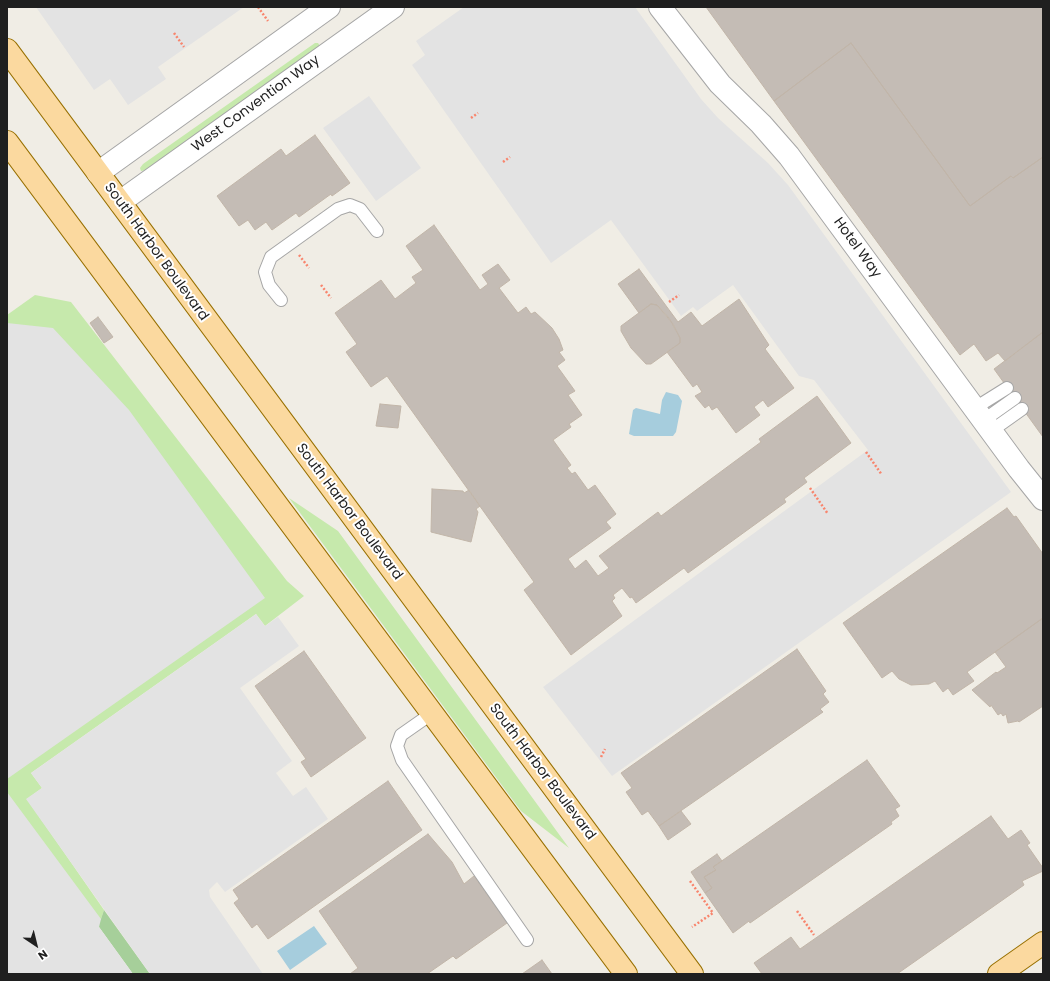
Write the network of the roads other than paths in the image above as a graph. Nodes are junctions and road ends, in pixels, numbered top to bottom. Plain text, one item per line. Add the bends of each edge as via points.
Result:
1 (329, 7) edge
2 (393, 7) edge
3 (660, 7) edge
4 (7, 50) edge
5 (7, 142) edge
6 (98, 173) junction
7 (120, 202) junction
8 (377, 231) dead end
9 (281, 300) dead end
10 (1007, 388) dead end
11 (1015, 398) dead end
12 (1022, 409) dead end
13 (983, 420) junction
14 (1043, 499) edge
15 (430, 714) junction
16 (527, 940) dead end
17 (1043, 943) edge
18 (626, 974) edge
19 (692, 974) edge
20 (999, 974) edge

1 - 6 street
2 - 7 street, West Convention Way
3 - 13 street, Hotel Way via 720,84 789,156
4 - 6 main road, South Harbor Boulevard
5 - 15 main road
6 - 7 main road, South Harbor Boulevard
7 - 19 main road, South Harbor Boulevard
8 - 9 lane via 360,209 350,205 338,209 272,257 264,272 269,285
10 - 13 lane
11 - 13 lane
12 - 13 lane
13 - 14 street, Hotel Way
15 - 16 lane via 401,735 397,746 402,760
15 - 18 main road
17 - 20 main road

